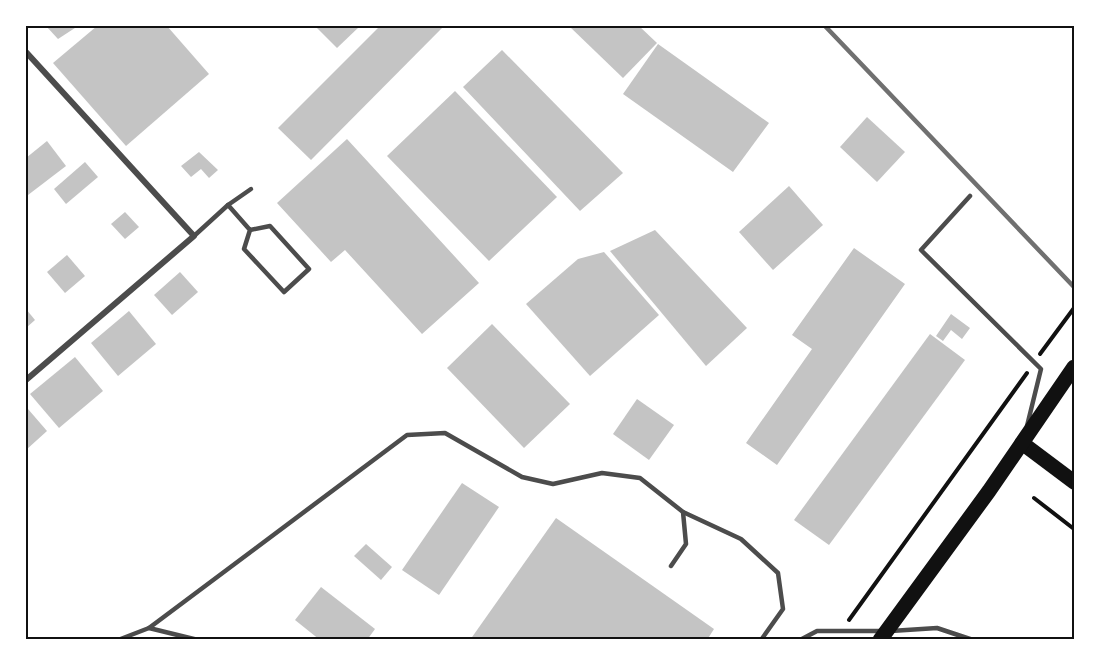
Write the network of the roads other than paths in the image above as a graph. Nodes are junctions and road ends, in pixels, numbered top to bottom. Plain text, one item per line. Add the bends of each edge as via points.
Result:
1 (26, 52) edge
2 (251, 189) dead end
3 (970, 196) dead end
4 (228, 205) junction
5 (250, 230) junction
6 (194, 236) junction
7 (1074, 367) edge
8 (26, 380) edge
9 (1022, 443) junction
10 (1074, 482) edge
11 (683, 512) junction
12 (671, 566) dead end
13 (148, 628) junction
14 (883, 635) edge
15 (118, 639) edge
16 (198, 639) edge
17 (761, 639) edge
18 (800, 639) edge
19 (973, 639) edge

1 - 6 street
2 - 4 lane
3 - 9 lane via 921,250 1041,369
4 - 5 lane
4 - 6 lane
5 - 5 lane via 270,226 309,268 284,291 244,249
6 - 8 street
7 - 9 main road
9 - 10 main road
9 - 14 main road
11 - 12 lane via 686,544
11 - 13 lane via 640,478 602,472 554,484 522,477 445,433 407,435
11 - 17 lane via 741,539 778,573 783,609
13 - 15 lane
13 - 16 lane
14 - 18 lane via 817,631
14 - 19 lane via 937,628

